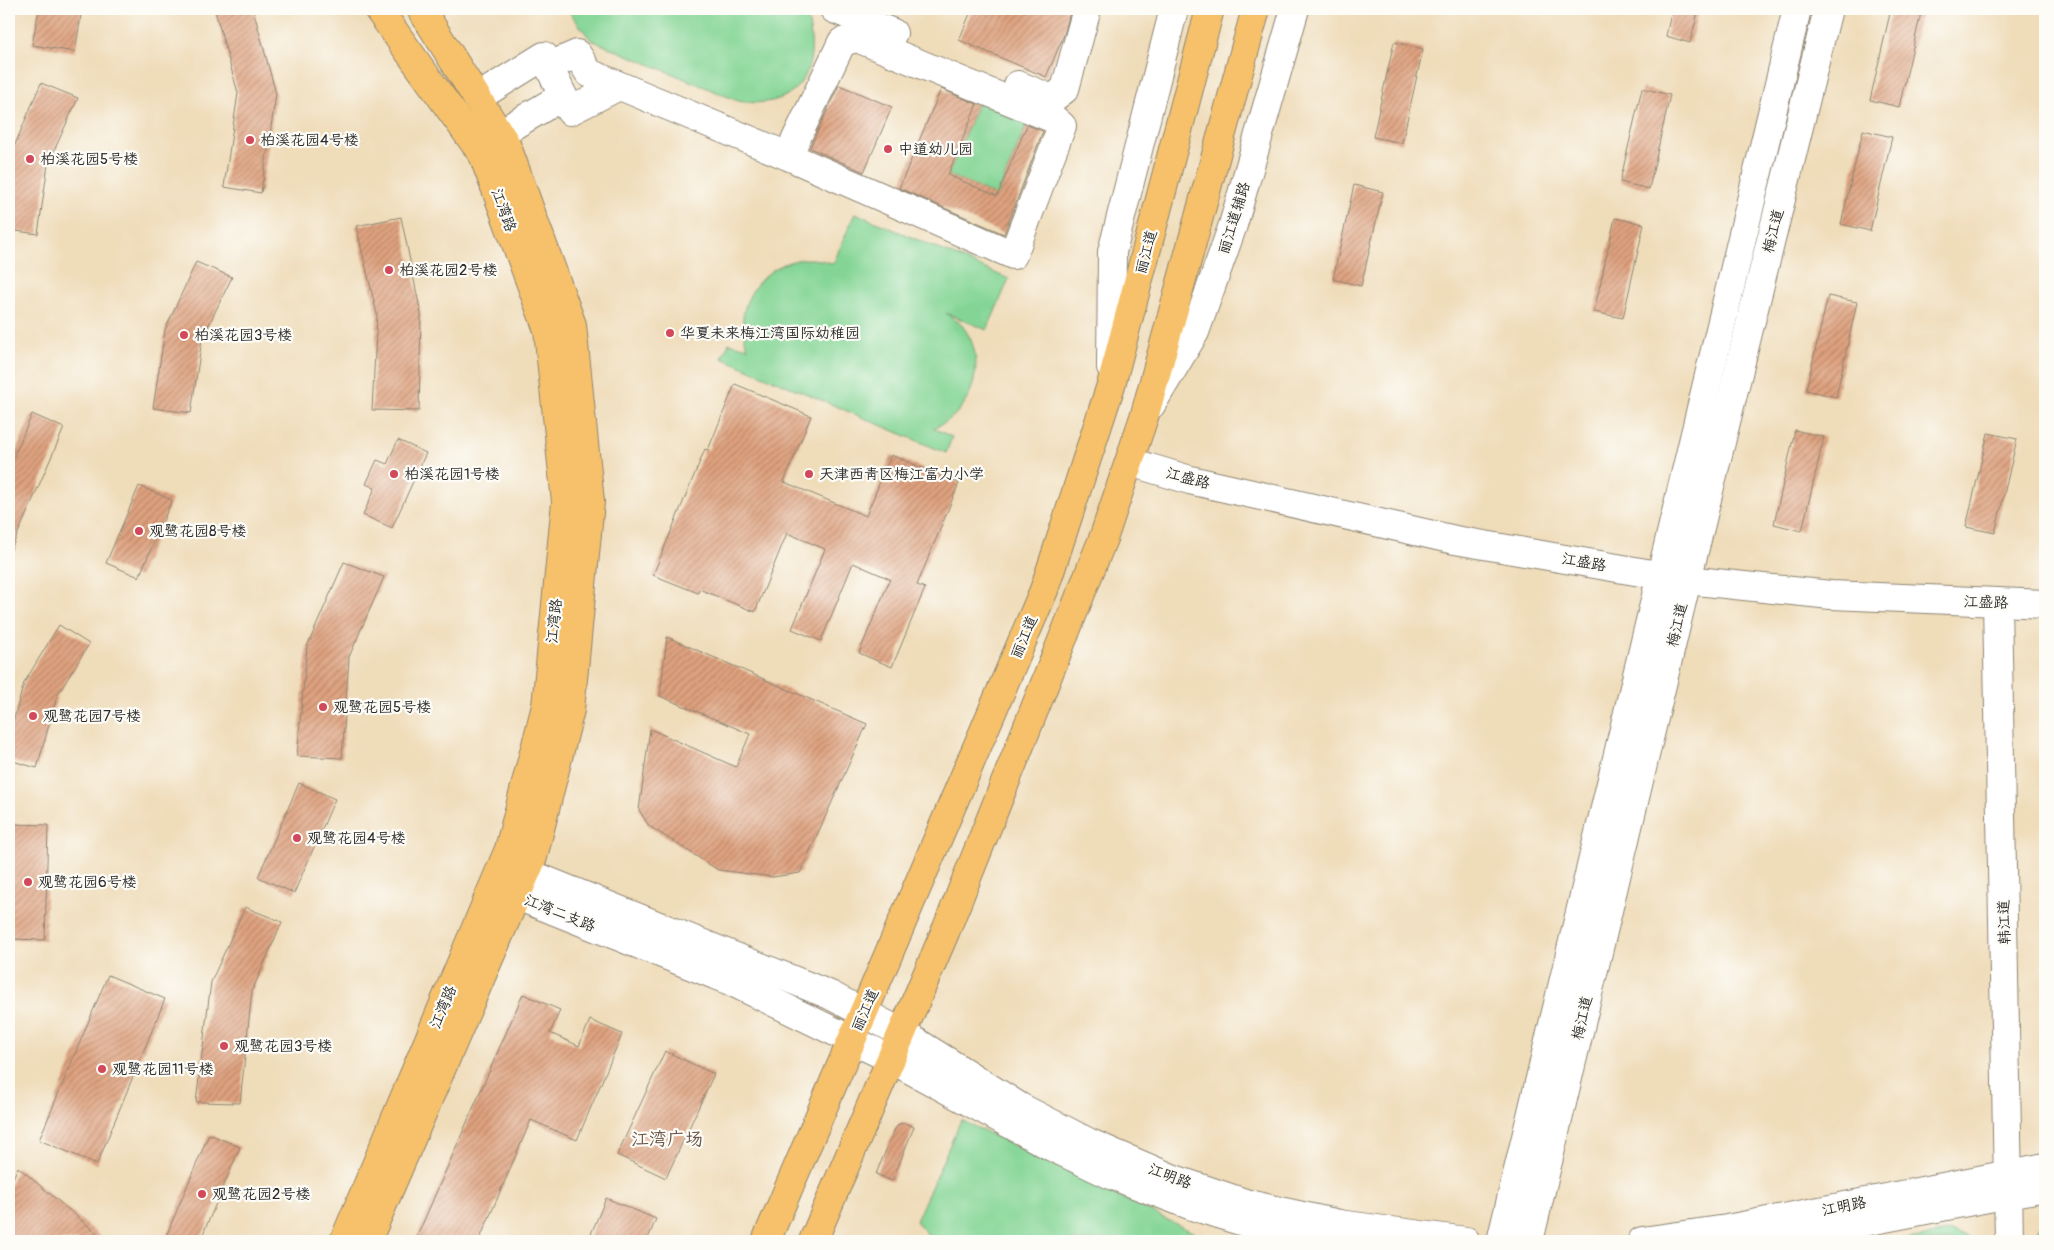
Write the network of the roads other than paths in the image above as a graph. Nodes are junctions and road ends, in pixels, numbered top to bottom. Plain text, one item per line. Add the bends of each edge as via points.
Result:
1 (378, 9) edge
2 (421, 9) edge
3 (834, 9) edge
4 (1087, 9) edge
5 (1174, 9) edge
6 (1210, 9) edge
7 (1256, 9) edge
8 (1295, 9) edge
9 (1797, 9) edge
10 (1828, 9) edge
11 (549, 66) junction
12 (619, 86) junction
13 (563, 96) junction
14 (477, 98) junction
15 (499, 134) junction
16 (788, 156) junction
17 (1111, 385) junction
18 (1144, 414) junction
19 (1130, 462) junction
20 (1660, 575) junction
21 (1687, 580) junction
22 (1998, 602) junction
23 (2045, 604) edge
24 (498, 875) junction
25 (520, 884) junction
26 (864, 1012) junction
27 (902, 1033) junction
28 (851, 1040) junction
29 (891, 1059) junction
30 (2045, 1167) edge
31 (2009, 1184) junction
32 (2045, 1187) edge
33 (344, 1241) edge
34 (367, 1241) edge
35 (766, 1241) edge
36 (812, 1241) edge
37 (1320, 1241) edge
38 (1466, 1241) edge
39 (1501, 1241) edge
40 (1529, 1241) edge
41 (1642, 1241) edge
42 (1766, 1241) edge
43 (2009, 1241) edge

1 - 24 main road, 江湾路 via 483,155 548,330 566,502 546,706 509,849
2 - 14 main road, 江湾路
3 - 4 street via 1052,99 1065,89
5 - 17 street via 1112,252
6 - 17 main road, 丽江道
7 - 18 main road
8 - 18 street, 丽江道辅路 via 1233,225 1196,332
9 - 20 street, 梅江道
10 - 21 street, 梅江道
11 - 12 street via 577,54 589,73
11 - 13 street
11 - 14 street via 544,56
12 - 13 street via 570,111
12 - 16 street
13 - 15 street
14 - 15 main road, 江湾路
15 - 25 main road, 江湾路 via 506,144 572,325 590,502 570,710 533,857
16 - 16 street via 842,42 858,38 1054,119 1062,126 1013,255
17 - 26 main road, 丽江道 via 1044,590
18 - 19 main road
19 - 20 street, 江盛路 via 1190,480 1455,540
19 - 27 main road via 1074,613
20 - 21 street, 江盛路
20 - 39 street, 梅江道
21 - 22 street, 江盛路 via 1831,595
21 - 40 street, 梅江道
22 - 23 street, 江盛路
22 - 31 street, 韩江道
24 - 25 street, 江湾二支路
24 - 33 main road, 江湾路
25 - 26 street, 江湾二支路 via 742,958
25 - 28 street, 江湾二支路
25 - 34 main road, 江湾路
26 - 27 street, 江湾二支路
26 - 28 main road, 丽江道
27 - 29 main road
27 - 38 street, 江明路 via 1020,1107 1088,1142 1174,1179 1248,1204 1339,1224
28 - 29 street, 江湾二支路
28 - 35 main road, 丽江道
29 - 36 main road
29 - 37 street, 江明路 via 1111,1175 1192,1206 1272,1231
30 - 31 street, 江明路
31 - 32 street, 江明路
31 - 41 street, 江明路
31 - 42 street, 江明路
31 - 43 street, 韩江道

